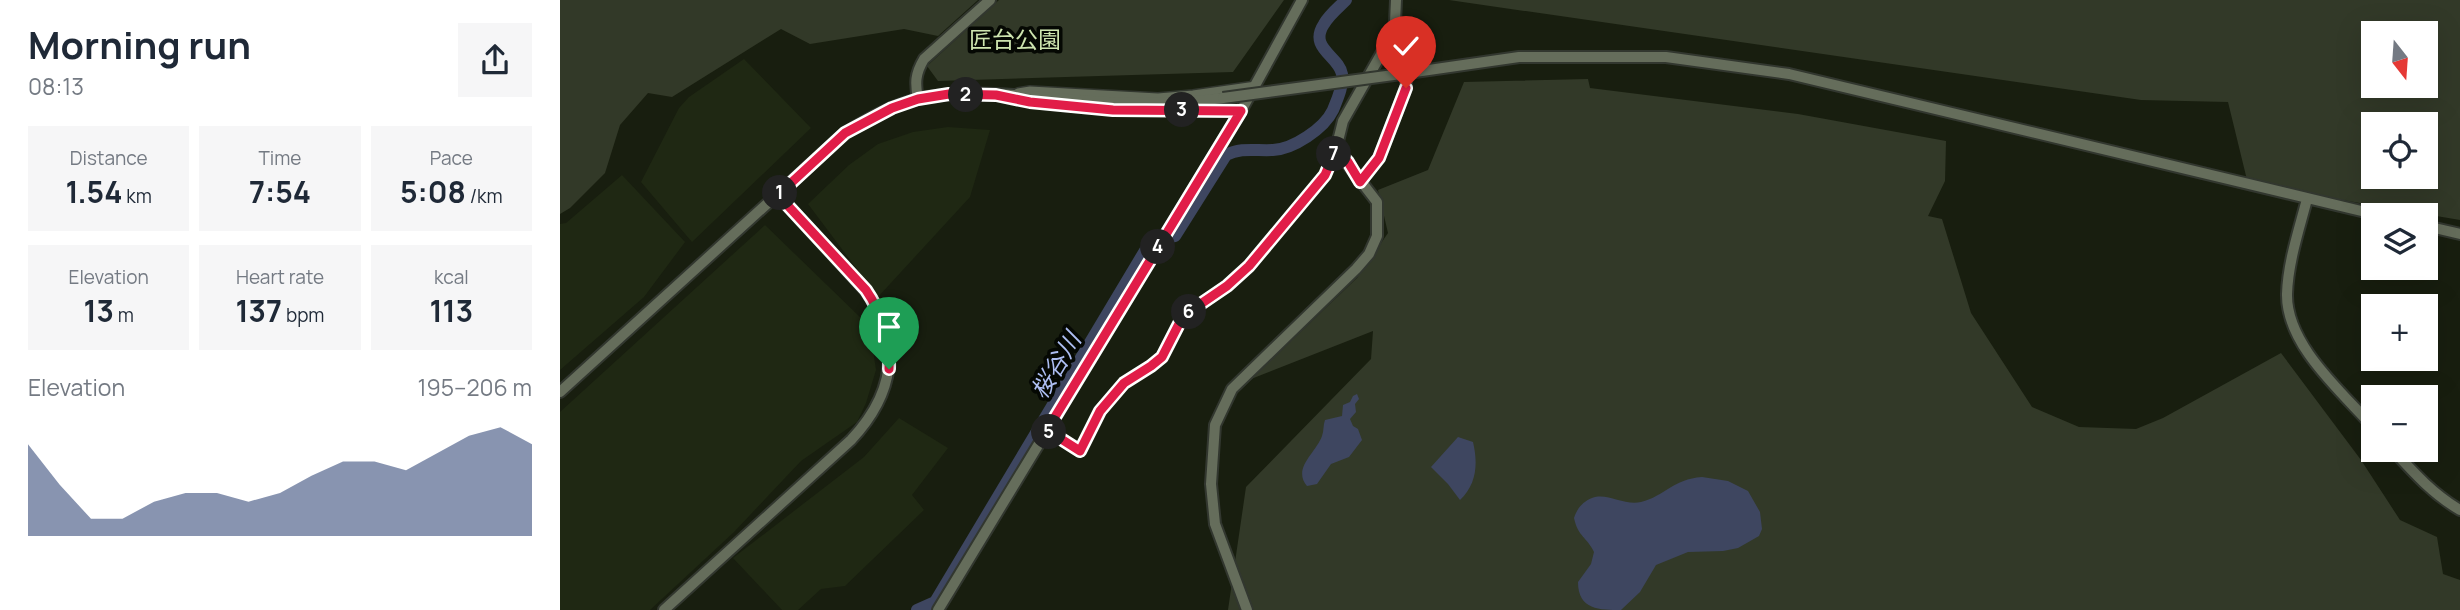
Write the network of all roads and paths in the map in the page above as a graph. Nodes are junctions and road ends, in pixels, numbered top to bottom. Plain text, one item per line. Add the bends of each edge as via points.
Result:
1 (990, 0) edge
2 (1302, 0) edge
3 (1396, 0) edge
4 (1404, 73) junction
5 (1255, 85) junction
6 (996, 95) junction
7 (918, 99) junction
8 (1241, 111) junction
9 (1336, 149) junction
10 (1360, 182) junction
11 (778, 195) junction
12 (2307, 199) junction
13 (2361, 211) edge
14 (2438, 229) edge
15 (2460, 234) edge
16 (560, 392) edge
17 (2361, 413) edge
18 (1047, 430) junction
19 (2403, 462) edge
20 (2460, 510) edge
21 (664, 610) edge
22 (938, 610) edge
23 (1247, 610) edge

1 - 7 street via 924,59 915,84
2 - 5 street
3 - 9 street via 1388,42 1343,121
4 - 6 street, bridge via 1166,103
4 - 10 street via 1406,88 1379,158
4 - 12 street via 1520,57 1666,57 1789,75
5 - 6 street via 1158,97 1030,89
5 - 8 street
6 - 7 street
6 - 8 street via 1113,110
7 - 11 street via 845,133
8 - 18 street
9 - 10 street
9 - 18 street via 1325,175 1249,266 1183,316 1162,357 1124,383 1100,411 1080,451
10 - 23 street via 1377,202 1377,236 1369,254 1231,389 1215,425 1211,484 1215,524
11 - 16 street
11 - 21 street via 874,303 889,352 886,386 873,415 851,440
12 - 13 street
12 - 17 street via 2290,268 2289,313 2310,356
14 - 15 street
18 - 22 street
19 - 20 street via 2440,498

